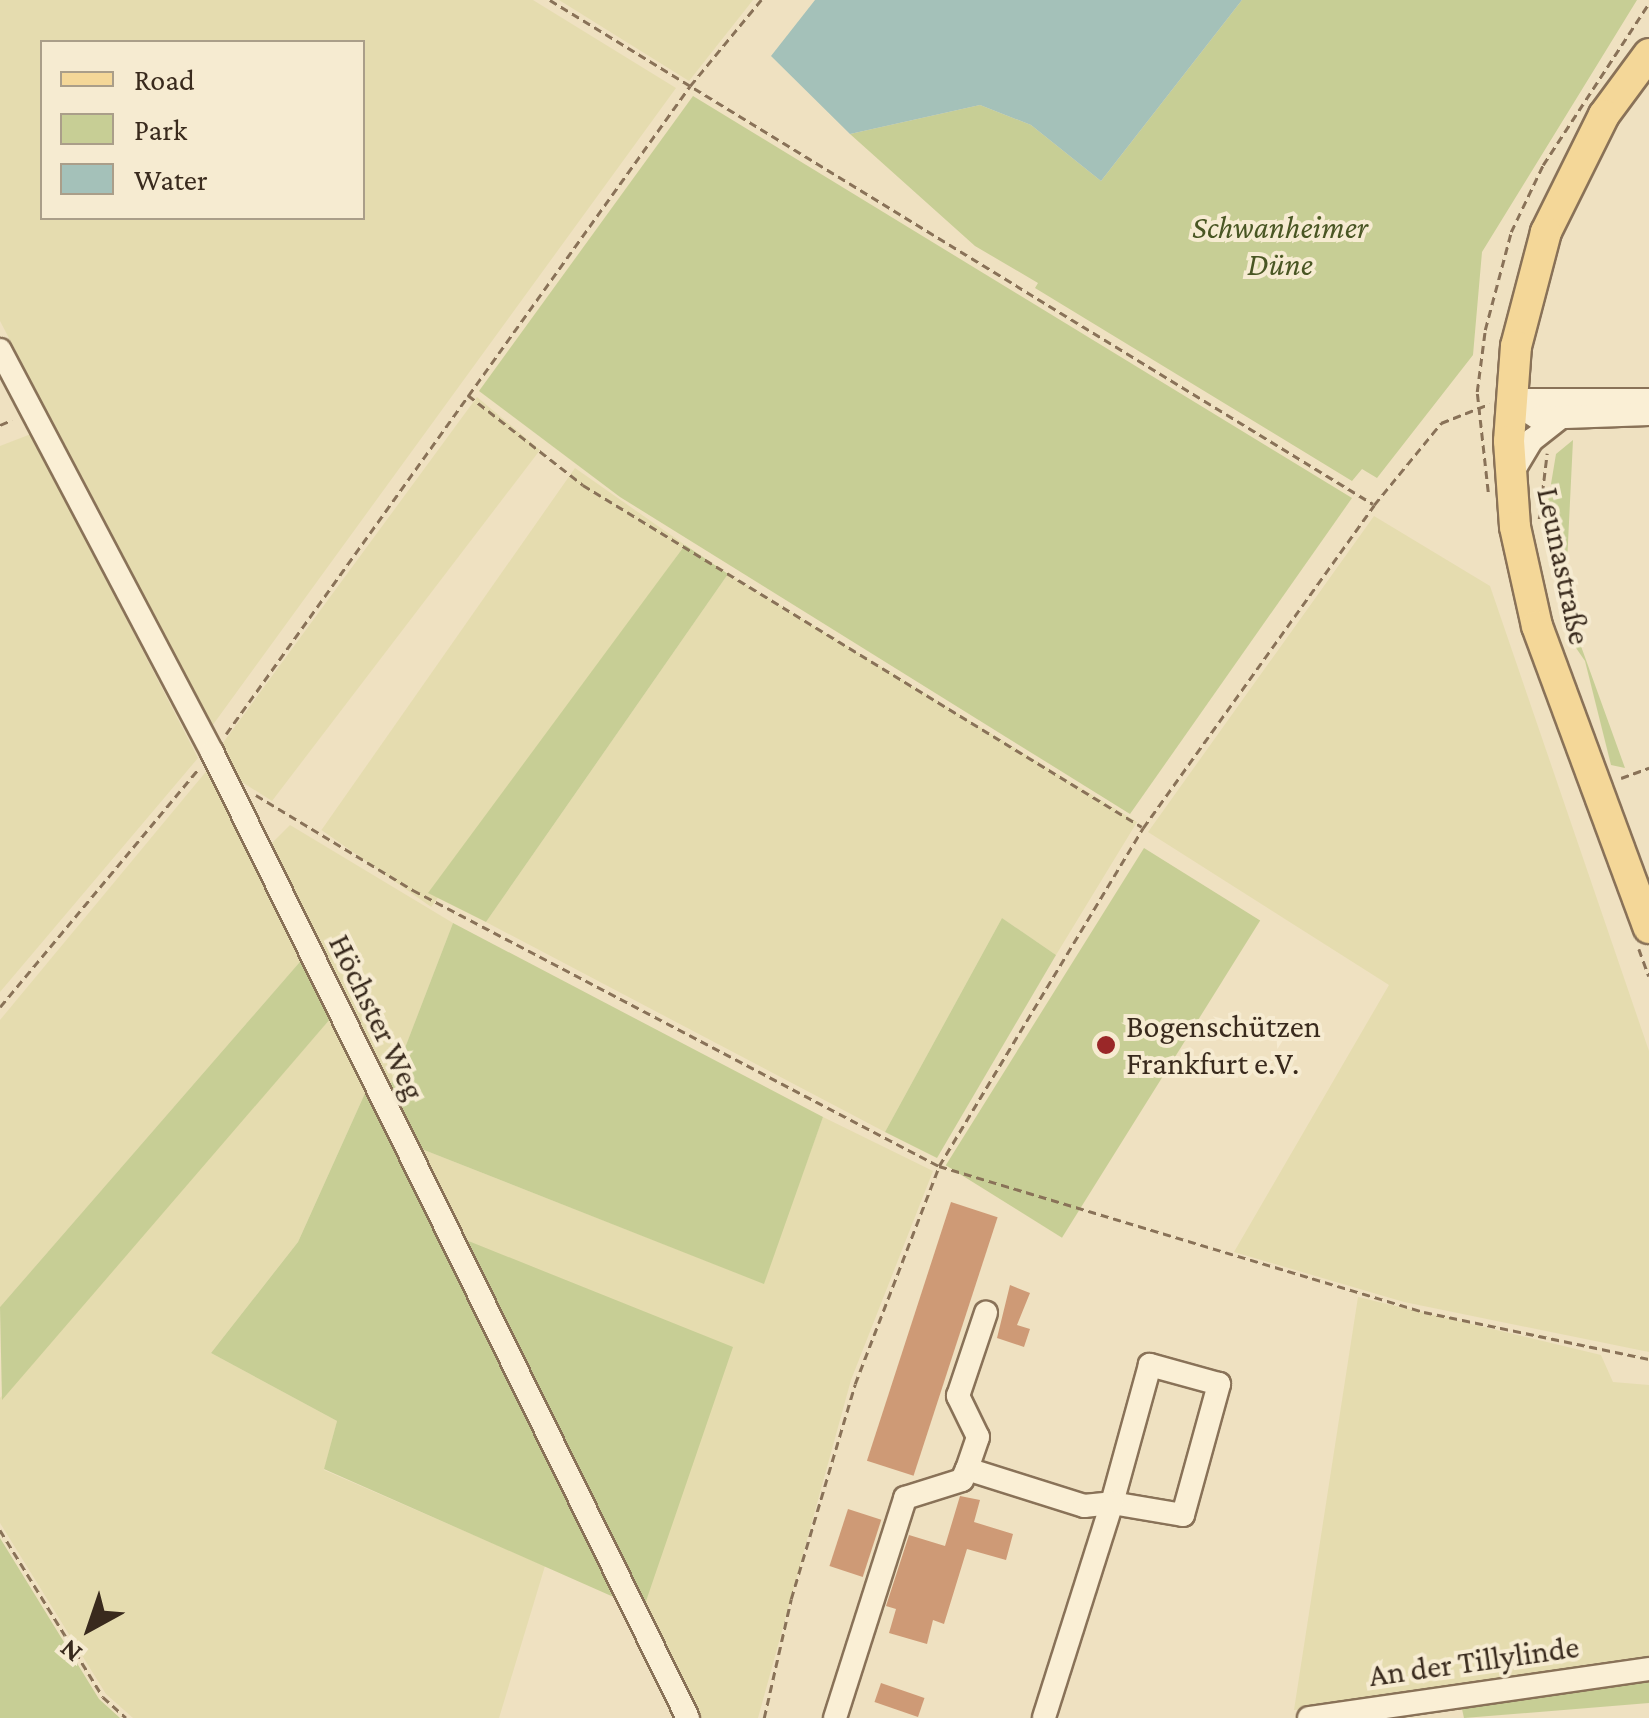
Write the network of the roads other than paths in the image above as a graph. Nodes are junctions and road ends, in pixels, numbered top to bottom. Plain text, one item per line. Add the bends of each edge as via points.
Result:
1 (1649, 54) edge
2 (0, 350) edge
3 (1510, 400) junction
4 (1649, 400) edge
5 (1649, 414) edge
6 (1558, 420) junction
7 (1510, 478) junction
8 (1649, 928) edge
9 (986, 1313) dead end
10 (967, 1468) junction
11 (1112, 1502) junction
12 (1649, 1669) edge
13 (688, 1718) edge
14 (835, 1718) edge
15 (1044, 1718) edge
16 (1308, 1718) edge

1 - 3 main road, Leunastraße via 1604,115 1546,232 1526,300
2 - 13 street, Höchster Weg via 212,752
3 - 4 street
3 - 6 street via 1528,416
3 - 7 main road, Leunastraße
5 - 6 street
6 - 7 street via 1532,440
7 - 8 main road, Leunastraße via 1524,575 1554,682
9 - 10 street via 958,1396 978,1437
10 - 11 street via 1084,1506
10 - 14 street via 962,1480 905,1498
11 - 11 street via 1150,1366 1219,1384 1182,1515
11 - 15 street
12 - 16 street, An der Tillylinde

